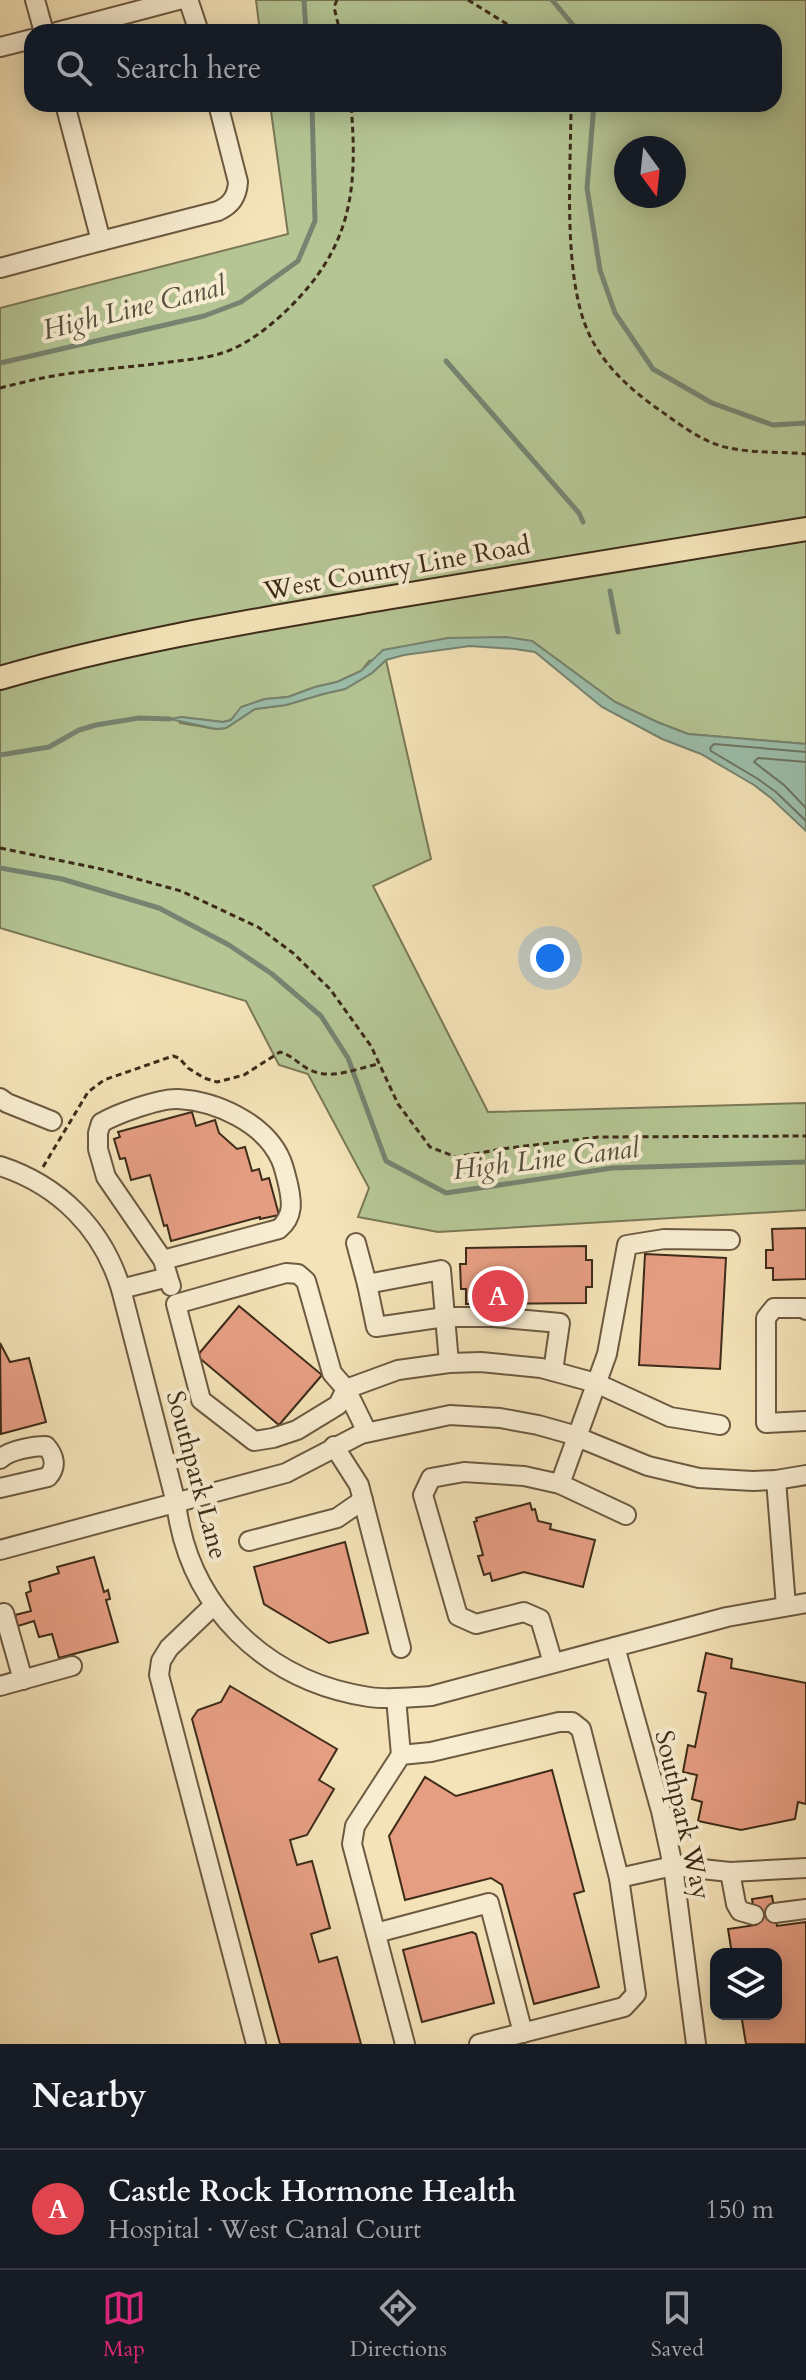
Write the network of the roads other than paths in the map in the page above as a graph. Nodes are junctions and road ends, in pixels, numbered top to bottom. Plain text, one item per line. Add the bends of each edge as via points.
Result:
1 (35, 0) edge
2 (178, 0) edge
3 (184, 0) edge
4 (42, 24) edge
5 (87, 24) edge
6 (197, 24) edge
7 (24, 41) edge
8 (0, 47) edge
9 (67, 112) edge
10 (220, 112) edge
11 (101, 241) junction
12 (0, 268) edge
13 (806, 529) edge
14 (0, 678) edge
15 (2, 1101) edge
16 (52, 1121) dead end
17 (0, 1166) edge
18 (730, 1240) dead end
19 (356, 1243) dead end
20 (166, 1268) junction
21 (367, 1284) junction
22 (121, 1289) junction
23 (176, 1304) junction
24 (806, 1310) edge
25 (445, 1317) junction
26 (449, 1363) junction
27 (553, 1371) junction
28 (596, 1383) junction
29 (346, 1389) junction
30 (806, 1421) edge
31 (720, 1425) dead end
32 (367, 1432) junction
33 (576, 1437) junction
34 (334, 1446) junction
35 (0, 1459) edge
36 (806, 1475) edge
37 (776, 1480) junction
38 (560, 1484) junction
39 (0, 1486) edge
40 (363, 1500) junction
41 (176, 1503) junction
42 (626, 1515) dead end
43 (249, 1541) dead end
44 (0, 1550) edge
45 (806, 1603) edge
46 (214, 1605) junction
47 (786, 1606) junction
48 (0, 1614) edge
49 (615, 1647) junction
50 (401, 1648) dead end
51 (553, 1663) junction
52 (72, 1666) dead end
53 (23, 1680) junction
54 (0, 1686) edge
55 (396, 1698) junction
56 (401, 1755) junction
57 (673, 1866) junction
58 (806, 1868) edge
59 (730, 1872) junction
60 (619, 1878) junction
61 (806, 1909) edge
62 (775, 1913) dead end
63 (754, 1915) dead end
64 (376, 1933) junction
65 (523, 2033) junction
66 (256, 2044) edge
67 (405, 2044) edge
68 (479, 2044) edge
69 (696, 2044) edge

1 - 4 street
2 - 5 street
3 - 6 street via 193,8
7 - 8 street
9 - 11 street
10 - 11 street via 238,182 228,207
11 - 12 street
13 - 14 main road, West County Line Road via 283,615 109,649
15 - 16 street
17 - 22 street, Southpark Lane via 35,1181 84,1218 110,1258
18 - 28 street via 664,1239 627,1245 607,1354
19 - 21 street
20 - 20 street via 279,1229 288,1221 292,1200 282,1161 245,1119 175,1099 114,1115 101,1123 98,1133 106,1177
20 - 22 street
20 - 23 street
21 - 25 street via 376,1327
21 - 25 street via 441,1270
22 - 41 street, Southpark Lane
23 - 29 street via 298,1274 306,1281 332,1373
23 - 29 street via 201,1400 254,1441 297,1430 338,1405
24 - 30 street via 774,1308 766,1318 766,1423
25 - 26 street
25 - 27 street via 560,1323
26 - 27 street
26 - 29 street via 398,1370
27 - 28 street
28 - 31 street via 670,1417
28 - 33 street
29 - 32 street
32 - 33 street via 450,1415 538,1425
32 - 34 street
33 - 37 street via 675,1473 728,1481
33 - 38 street
34 - 40 street
34 - 41 street via 286,1473
35 - 39 street via 46,1446 54,1461 48,1477
36 - 37 street
37 - 47 street
38 - 42 street
38 - 51 street via 464,1472 431,1478 423,1495 458,1616 476,1624 524,1612 540,1619
40 - 43 street via 337,1518
40 - 50 street
41 - 44 street
41 - 46 street, Southpark Lane via 189,1561
45 - 47 street, Southpark Lane
46 - 55 street, Southpark Lane via 248,1642 292,1671 369,1697
46 - 66 street via 169,1648 159,1675
47 - 49 street, Southpark Lane
48 - 53 street via 4,1613
49 - 51 street, Southpark Lane
49 - 57 street, Southpark Way
51 - 55 street, Southpark Lane via 431,1696
52 - 53 street
53 - 54 street
55 - 56 street
56 - 60 street via 572,1722 581,1729
56 - 64 street via 355,1826 352,1844
57 - 59 street
57 - 60 street
57 - 69 street, Southpark Way
58 - 59 street
59 - 63 street via 736,1904
60 - 65 street via 636,1994 624,2007
61 - 62 street
64 - 65 street via 489,1903
64 - 67 street
65 - 68 street

